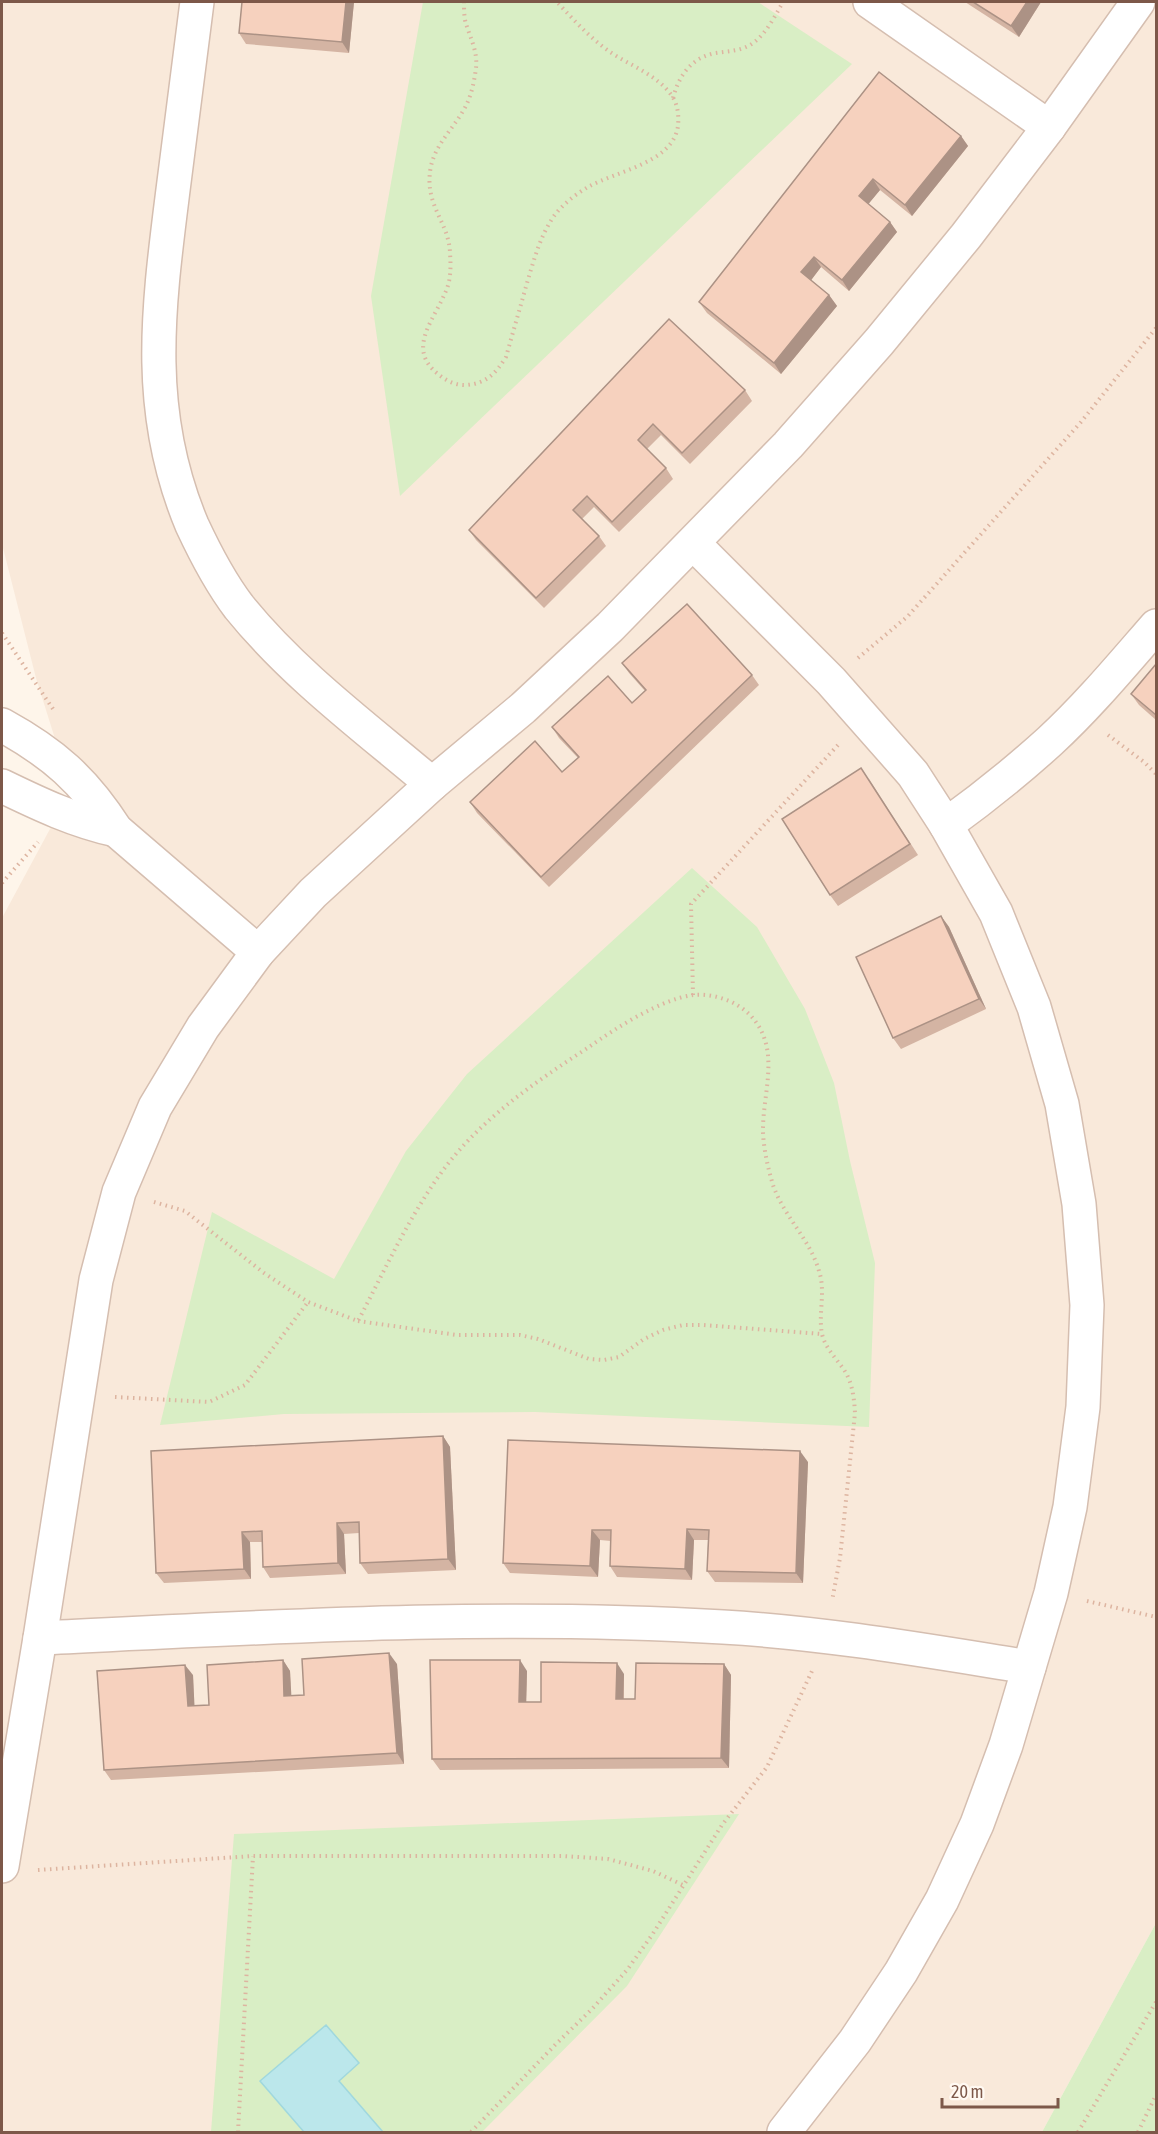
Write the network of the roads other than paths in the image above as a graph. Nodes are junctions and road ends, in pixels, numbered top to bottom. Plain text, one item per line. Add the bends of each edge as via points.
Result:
1 (196, 2) edge
2 (870, 2) edge
3 (1138, 2) edge
4 (1049, 127) junction
5 (694, 544) junction
6 (1156, 626) edge
7 (2, 725) edge
8 (66, 767) junction
9 (432, 784) junction
10 (2, 786) edge
11 (52, 810) junction
12 (2, 812) edge
13 (946, 825) junction
14 (116, 830) junction
15 (258, 952) junction
16 (40, 1638) junction
17 (1029, 1667) junction
18 (2, 1866) edge
19 (784, 2133) edge

1 - 9 street via 158,336 165,439 181,497 210,562 238,605 277,651
2 - 4 street
3 - 4 street
4 - 5 street via 879,342
5 - 9 street via 523,708
5 - 13 street via 831,681 913,774
6 - 13 street via 1079,713 1018,770
7 - 8 street
8 - 11 street via 69,776 65,795
8 - 14 street
9 - 15 street via 313,893
10 - 11 street
11 - 12 street via 15,815
11 - 14 street
13 - 17 street via 996,913 1034,1007 1062,1104 1079,1204 1087,1305 1083,1407 1070,1507
14 - 15 street
15 - 16 street via 203,1027 155,1107 119,1192 96,1280
16 - 17 street via 397,1621 724,1627 827,1635
16 - 18 street
17 - 19 street via 977,1824 942,1900 902,1972

